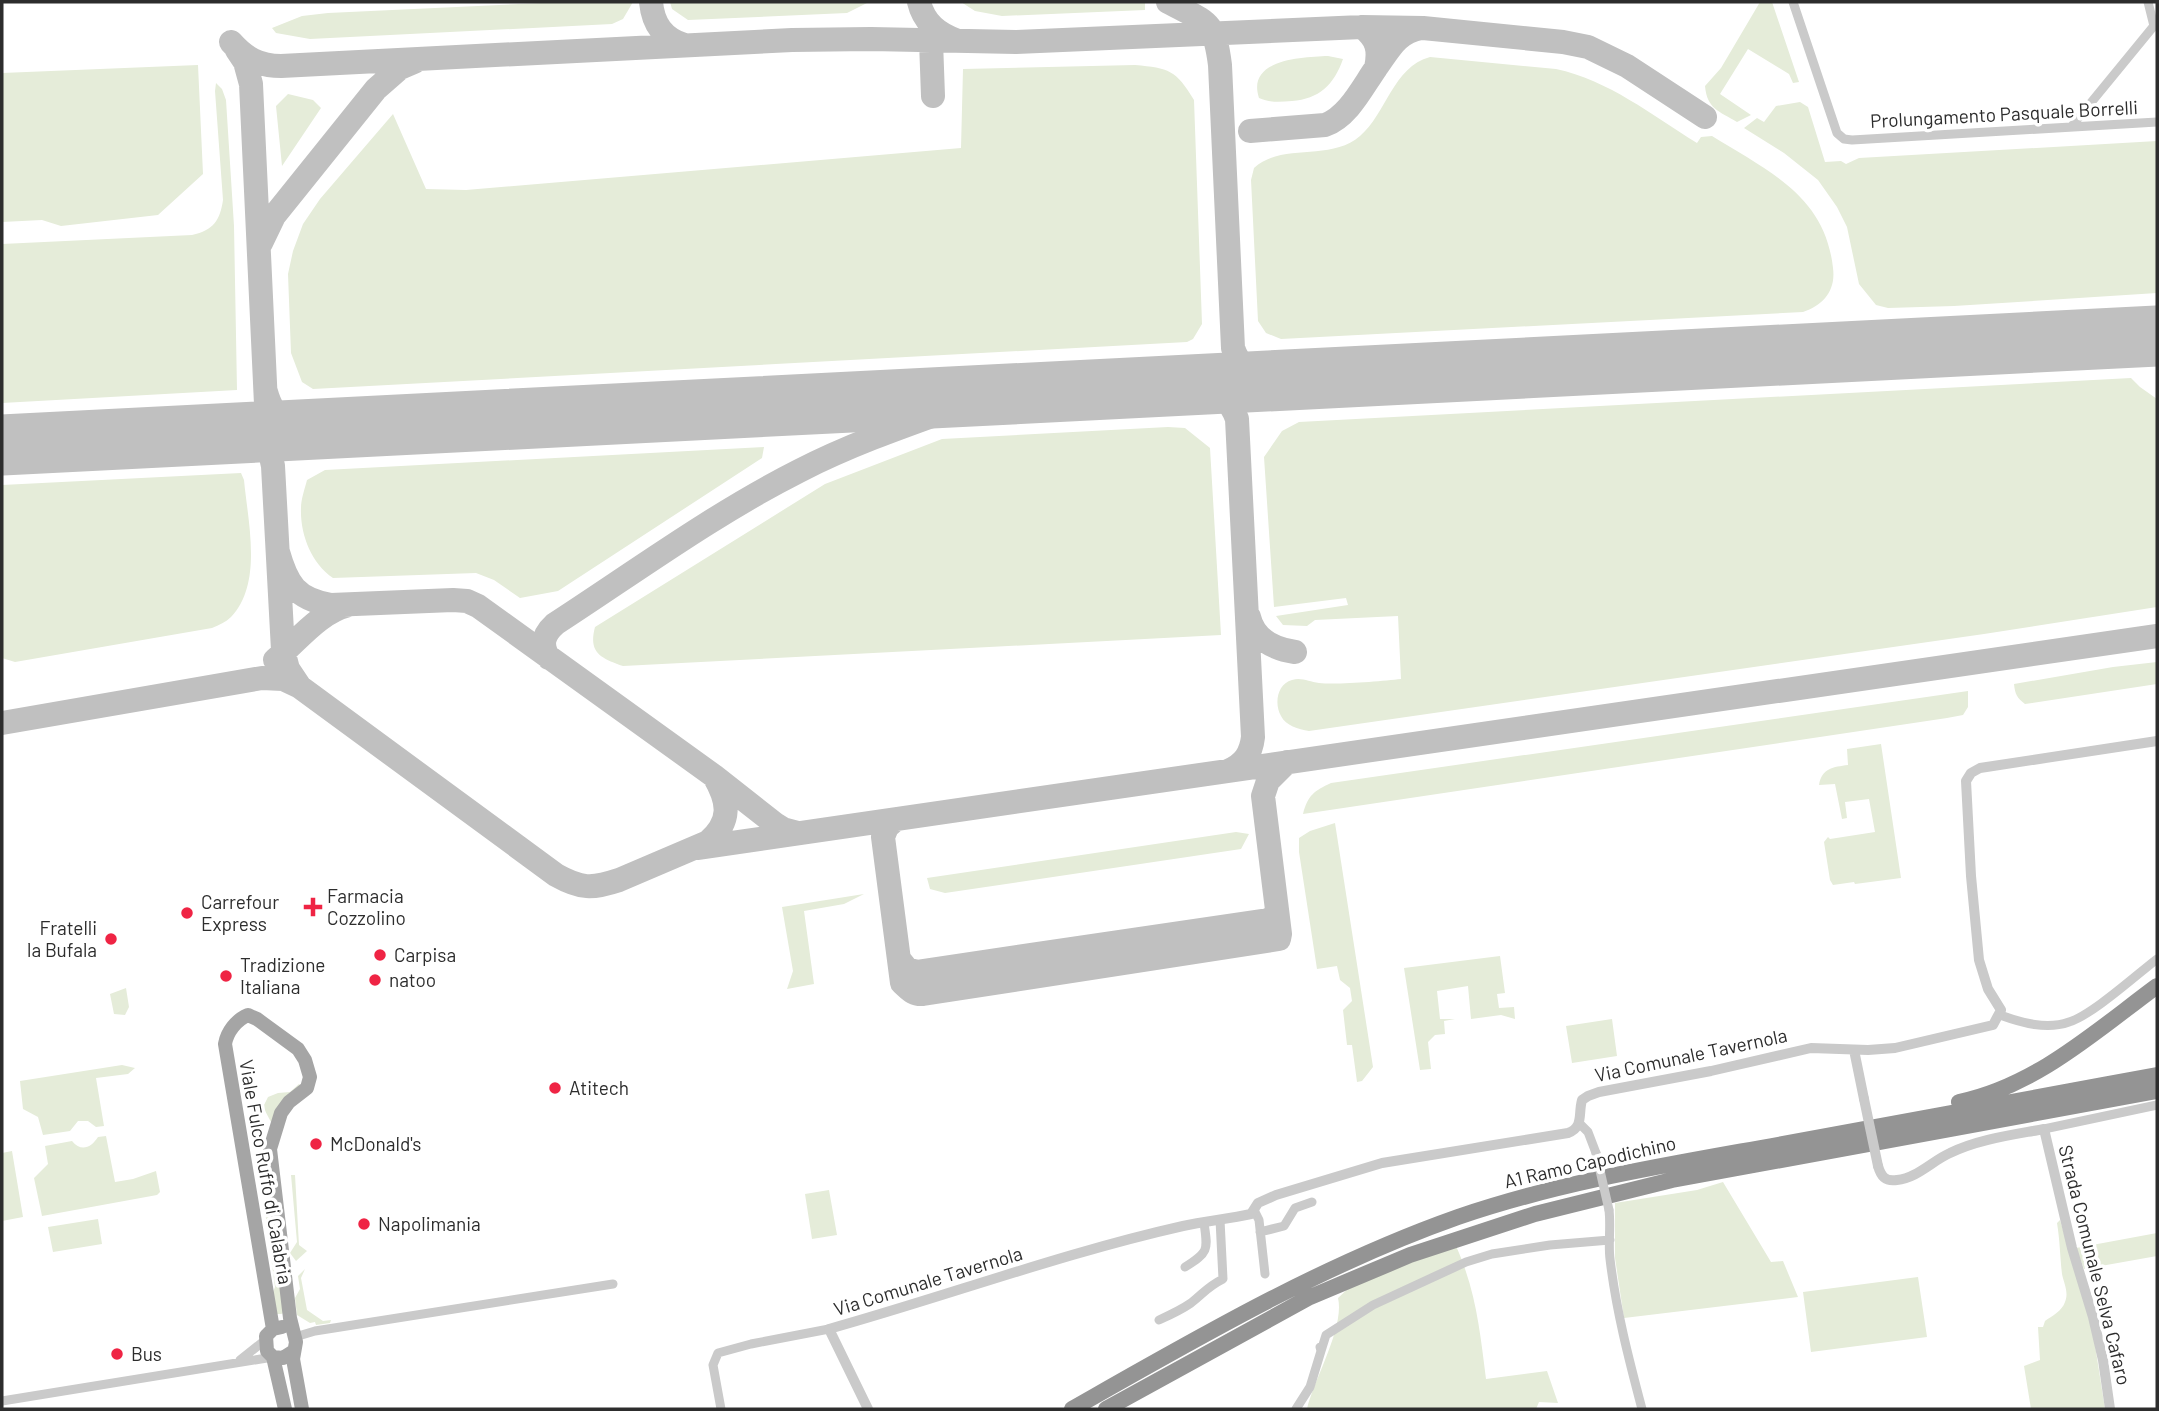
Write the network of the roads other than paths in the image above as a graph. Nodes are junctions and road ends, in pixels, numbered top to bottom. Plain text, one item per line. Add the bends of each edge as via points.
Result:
1 (1793, 2) edge
2 (2148, 2) edge
3 (2156, 24) edge
4 (2157, 122) edge
5 (2071, 127) junction
6 (2157, 741) edge
7 (2157, 959) edge
8 (2157, 986) edge
9 (2000, 1015) junction
10 (1854, 1050) junction
11 (2157, 1075) edge
12 (2157, 1091) edge
13 (2157, 1105) edge
14 (1580, 1124) junction
15 (2044, 1129) junction
16 (1756, 1149) junction
17 (1312, 1202) dead end
18 (1254, 1210) junction
19 (1220, 1220) junction
20 (1204, 1223) junction
21 (1260, 1232) junction
22 (1610, 1240) junction
23 (1185, 1267) dead end
24 (1265, 1274) dead end
25 (613, 1284) dead end
26 (1159, 1320) dead end
27 (829, 1329) junction
28 (269, 1335) junction
29 (294, 1340) junction
30 (273, 1357) junction
31 (236, 1363) junction
32 (2, 1402) edge
33 (285, 1409) edge
34 (302, 1409) edge
35 (721, 1409) edge
36 (868, 1409) edge
37 (1072, 1409) edge
38 (1106, 1409) edge
39 (1296, 1409) edge
40 (1642, 1409) edge
41 (2110, 1409) edge

1 - 5 street, Prolungamento Pasquale Borrelli via 1838,133 1844,139
2 - 3 street
3 - 5 street
4 - 5 street, Prolungamento Pasquale Borrelli
6 - 9 street via 1980,768 1966,781 1979,960
7 - 9 street via 2067,1023 2038,1025
8 - 16 highway via 2058,1059 2001,1089
9 - 10 street, Via Comunale Tavernola via 1993,1025 1950,1036 1895,1048
10 - 14 street, Via Comunale Tavernola via 1811,1048 1599,1092 1582,1100
10 - 15 street, Strada Comunale Selva Cafaro, bridge via 1878,1166 1889,1180 1911,1176 1950,1153 1988,1139
11 - 16 highway, A1 Ramo Capodichino
12 - 38 highway, A1 Ramo Capodichino via 1672,1180 1535,1214 1410,1255 1308,1298
13 - 15 street, Strada Comunale Selva Cafaro
14 - 18 street, Via Comunale Tavernola via 1568,1133 1382,1164 1276,1195 1258,1203
14 - 22 street, bridge via 1596,1153 1609,1210
15 - 41 street, Strada Comunale Selva Cafaro via 2104,1360
16 - 37 highway, A1 Ramo Capodichino via 1556,1188 1458,1218 1335,1267
17 - 21 street via 1295,1208 1283,1226
18 - 19 street, Via Comunale Tavernola
18 - 21 street
19 - 20 street, Via Comunale Tavernola
19 - 26 street via 1223,1279
20 - 23 street via 1208,1244 1203,1256
20 - 27 street, Via Comunale Tavernola via 991,1279
21 - 24 street
22 - 39 street via 1492,1254 1373,1305 1326,1335 1310,1387
22 - 40 street via 1620,1325
25 - 29 street via 315,1331
27 - 35 street, Via Comunale Tavernola via 718,1353 713,1365
27 - 36 street
28 - 29 main road via 283,1327
28 - 29 main road, Viale Fulco Ruffo di Calabria via 225,1044 234,1026 248,1015 298,1049 310,1077 307,1088 281,1113 270,1149
28 - 30 main road via 267,1351
28 - 31 street
29 - 30 main road via 283,1358
29 - 34 main road, Viale Fulco Ruffo di Calabria
30 - 31 street
30 - 33 main road
31 - 32 street

